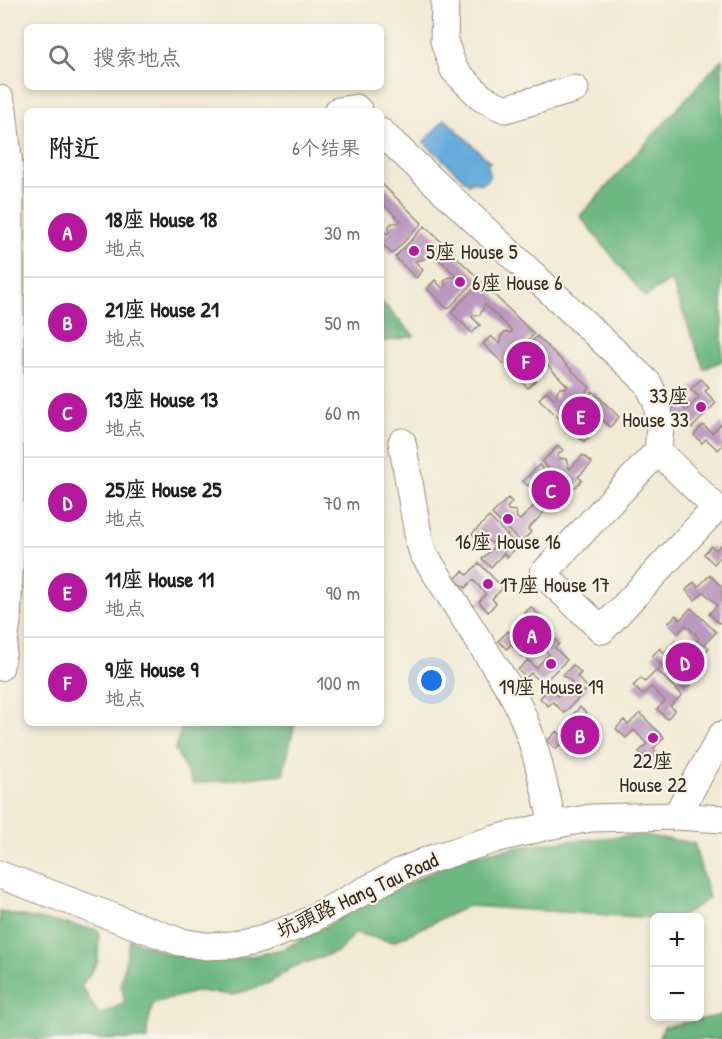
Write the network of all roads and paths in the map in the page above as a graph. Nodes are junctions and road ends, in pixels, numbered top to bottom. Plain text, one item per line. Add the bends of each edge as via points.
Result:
1 (445, 0) edge
2 (575, 89) dead end
3 (0, 99) edge
4 (384, 135) edge
5 (19, 175) edge
6 (402, 442) dead end
7 (658, 451) junction
8 (0, 667) edge
9 (722, 735) edge
10 (676, 816) junction
11 (722, 819) edge
12 (553, 825) junction
13 (0, 875) edge

1 - 2 street via 444,41 454,70 482,98 505,109
3 - 5 street
4 - 7 street via 648,383 657,403
5 - 8 street via 7,623
6 - 12 street via 423,553 522,713 535,748
7 - 7 street via 716,508 602,630 543,574
9 - 10 street
10 - 11 street, 坑頭路 Hang Tau Road
10 - 12 street, 坑頭路 Hang Tau Road via 591,818
12 - 13 street, 坑頭路 Hang Tau Road via 434,858 298,926 231,945 180,942

